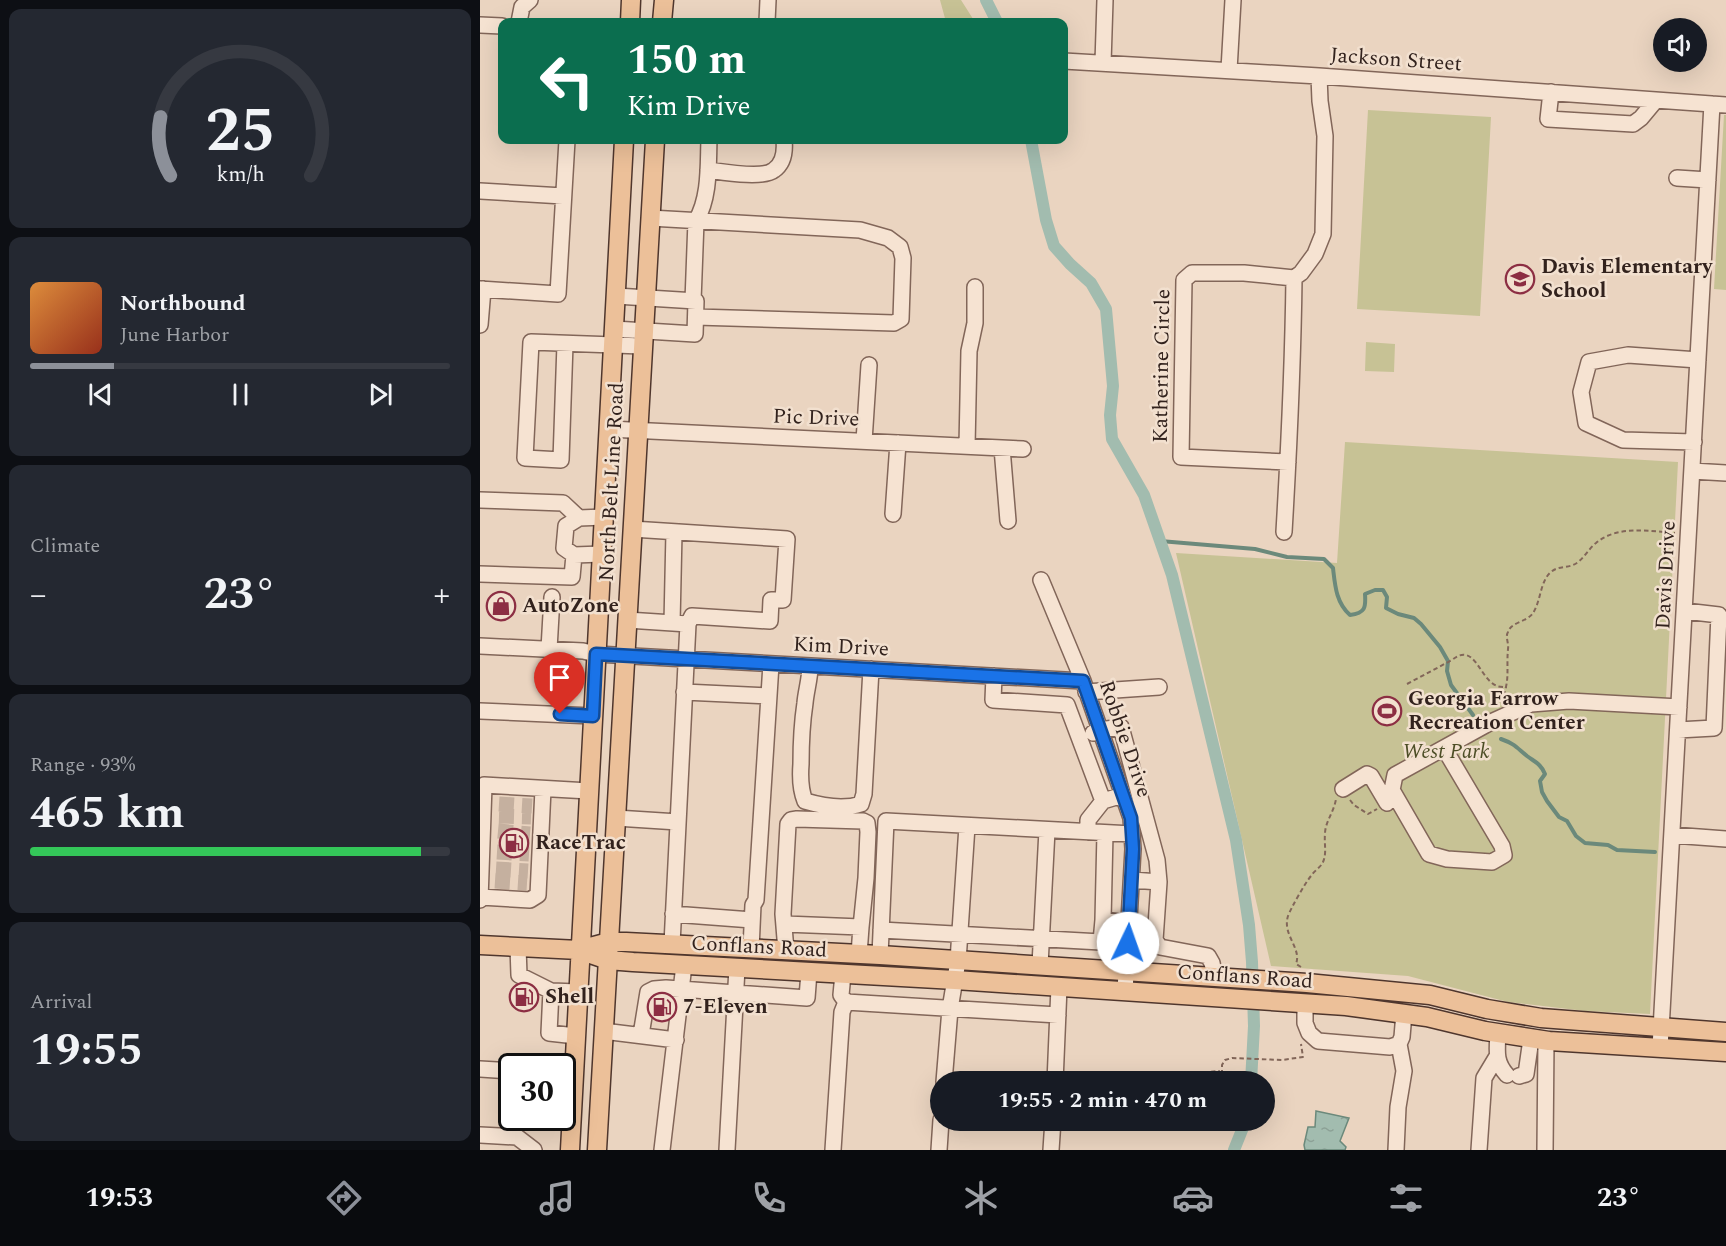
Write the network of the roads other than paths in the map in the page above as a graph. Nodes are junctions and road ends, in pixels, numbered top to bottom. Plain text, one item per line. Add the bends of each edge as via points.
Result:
1 (530, 0) edge
2 (631, 0) edge
3 (663, 0) edge
4 (768, 0) edge
5 (1105, 0) edge
6 (1233, 0) edge
7 (520, 18) edge
8 (630, 18) edge
9 (662, 18) edge
10 (767, 18) edge
11 (480, 26) edge
12 (498, 26) edge
13 (1068, 61) edge
14 (1103, 63) junction
15 (1229, 70) junction
16 (1319, 76) junction
17 (1551, 92) junction
18 (1656, 100) junction
19 (1719, 105) edge
20 (567, 144) edge
21 (624, 144) edge
22 (655, 144) edge
23 (709, 144) edge
24 (784, 144) edge
25 (708, 170) junction
26 (1677, 178) dead end
27 (1708, 180) junction
28 (480, 191) edge
29 (563, 196) junction
30 (650, 218) junction
31 (696, 221) junction
32 (1294, 278) junction
33 (975, 287) dead end
34 (481, 289) edge
35 (616, 296) junction
36 (645, 298) junction
37 (693, 301) junction
38 (696, 317) junction
39 (480, 325) edge
40 (613, 337) junction
41 (643, 339) junction
42 (565, 344) junction
43 (1698, 360) junction
44 (869, 364) dead end
45 (609, 429) junction
46 (637, 430) junction
47 (864, 441) junction
48 (1694, 442) junction
49 (898, 443) junction
50 (967, 446) junction
51 (1002, 448) junction
52 (1023, 449) dead end
53 (1288, 462) junction
54 (1692, 471) junction
55 (1726, 473) edge
56 (480, 500) edge
57 (893, 514) dead end
58 (604, 517) junction
59 (579, 518) junction
60 (1008, 521) dead end
61 (632, 529) junction
62 (674, 532) junction
63 (1284, 532) dead end
64 (602, 554) junction
65 (574, 555) junction
66 (480, 574) edge
67 (1041, 580) dead end
68 (552, 597) dead end
69 (1685, 611) junction
70 (627, 620) junction
71 (672, 622) junction
72 (688, 624) junction
73 (480, 646) edge
74 (549, 649) junction
75 (596, 654) junction
76 (625, 656) junction
77 (686, 659) junction
78 (771, 664) junction
79 (810, 666) junction
80 (871, 669) junction
81 (994, 676) junction
82 (1034, 678) junction
83 (1085, 686) junction
84 (1159, 687) dead end
85 (684, 692) junction
86 (769, 696) junction
87 (1034, 703) junction
88 (1679, 707) junction
89 (480, 711) edge
90 (593, 716) junction
91 (1100, 730) junction
92 (1678, 730) junction
93 (1080, 739) junction
94 (1444, 748) junction
95 (482, 785) edge
96 (543, 789) junction
97 (1343, 789) road end
98 (589, 791) junction
99 (1123, 795) junction
100 (1103, 801) junction
101 (1387, 803) road end
102 (616, 818) junction
103 (678, 822) junction
104 (967, 826) junction
105 (1047, 830) junction
106 (1088, 832) junction
107 (1105, 833) junction
108 (1672, 835) junction
109 (1726, 839) edge
110 (1133, 841) junction
111 (1154, 849) junction
112 (488, 875) edge
113 (1132, 880) junction
114 (1159, 882) junction
115 (480, 899) edge
116 (673, 914) junction
117 (752, 920) junction
118 (1103, 920) junction
119 (1129, 923) junction
120 (785, 924) junction
121 (820, 925) junction
122 (861, 927) junction
123 (881, 930) junction
124 (960, 934) junction
125 (1042, 939) junction
126 (672, 944) junction
127 (480, 945) edge
128 (519, 947) junction
129 (751, 949) junction
130 (579, 950) junction
131 (609, 951) junction
132 (786, 951) junction
133 (814, 952) junction
134 (859, 954) junction
135 (880, 956) junction
136 (958, 961) junction
137 (684, 965) junction
138 (1040, 965) junction
139 (737, 968) junction
140 (1126, 971) junction
141 (809, 972) junction
142 (843, 974) junction
143 (1220, 977) junction
144 (955, 980) junction
145 (1059, 987) junction
146 (682, 989) junction
147 (550, 991) junction
148 (1125, 991) junction
149 (578, 992) junction
150 (736, 992) junction
151 (1406, 992) junction
152 (846, 1002) junction
153 (1298, 1003) junction
154 (950, 1009) junction
155 (1404, 1013) junction
156 (1058, 1016) junction
157 (1660, 1028) junction
158 (603, 1030) junction
159 (1726, 1032) edge
160 (1498, 1034) junction
161 (641, 1035) junction
162 (576, 1036) junction
163 (676, 1040) junction
164 (1539, 1040) junction
165 (1399, 1044) junction
166 (1660, 1048) junction
167 (1726, 1052) edge
168 (572, 1053) edge
169 (1496, 1058) junction
170 (480, 1069) edge
171 (498, 1070) edge
172 (945, 1071) edge
173 (1056, 1071) edge
174 (570, 1131) edge
175 (940, 1131) edge
176 (1052, 1131) edge
177 (480, 1135) edge
178 (534, 1150) edge
179 (570, 1150) edge
180 (597, 1150) edge
181 (662, 1150) edge
182 (727, 1150) edge
183 (833, 1150) edge
184 (939, 1150) edge
185 (1051, 1150) edge
186 (1396, 1150) edge
187 (1479, 1150) edge
188 (1545, 1150) edge

1 - 7 street via 522,7
2 - 8 main road
3 - 9 main road
4 - 10 street
5 - 14 street
6 - 15 street
11 - 12 street
13 - 14 street, Jackson Street
14 - 15 street, Jackson Street
15 - 16 street, Jackson Street
16 - 17 street, Jackson Street
16 - 32 street via 1325,136 1323,234 1315,254
17 - 18 street, Jackson Street
17 - 18 street via 1548,119 1633,124
18 - 19 street, Jackson Street
19 - 27 street, Davis Drive
20 - 29 street
21 - 35 main road, North Belt Line Road
22 - 30 main road, North Belt Line Road
23 - 25 street
24 - 25 street via 780,165 773,172
25 - 31 street
26 - 27 street
27 - 43 street, Davis Drive
28 - 29 street
29 - 34 street via 558,294
30 - 31 street
30 - 36 main road, North Belt Line Road
31 - 37 street
31 - 38 street via 860,230 888,238 900,247 903,258 901,319 894,322
32 - 53 street
32 - 53 street, Katherine Circle via 1192,273 1184,280 1181,457
33 - 50 street
34 - 39 street
35 - 36 street
35 - 40 main road, North Belt Line Road
36 - 37 street
36 - 41 main road, North Belt Line Road
37 - 38 street
38 - 41 street via 695,334
40 - 41 street
40 - 42 street
40 - 45 main road, North Belt Line Road
41 - 46 main road, North Belt Line Road
42 - 42 street via 531,342 525,458 561,460
43 - 48 street, Davis Drive
43 - 48 street via 1629,356 1589,362 1581,392 1586,423 1604,432 1623,440
44 - 47 street
45 - 46 street, Pic Drive
45 - 58 main road, North Belt Line Road
46 - 47 street, Pic Drive
46 - 61 main road, North Belt Line Road
47 - 49 street, Pic Drive
48 - 54 street, Davis Drive
49 - 50 street, Pic Drive
49 - 57 street
50 - 51 street, Pic Drive
51 - 52 street, Pic Drive
51 - 60 street
53 - 63 street
54 - 55 street
54 - 69 street, Davis Drive
56 - 59 street via 563,503
58 - 59 street
58 - 64 main road, North Belt Line Road
59 - 65 street via 566,526 564,548
61 - 62 street
61 - 70 main road, North Belt Line Road
62 - 71 street
62 - 72 street via 787,539 783,600 771,600 770,621 693,616
64 - 65 street
64 - 75 main road, North Belt Line Road
65 - 66 street via 572,577
67 - 83 street, Robbie Drive
68 - 74 street
69 - 88 street, Davis Drive
69 - 92 street via 1719,615 1714,728
70 - 71 street
70 - 76 main road, North Belt Line Road
71 - 72 street
72 - 77 street
73 - 74 street, Kim Drive
74 - 75 street, Kim Drive
75 - 76 street, Kim Drive
75 - 90 main road, North Belt Line Road
76 - 77 street, Kim Drive
76 - 102 main road, North Belt Line Road
77 - 78 street, Kim Drive
77 - 85 street
78 - 79 street, Kim Drive
78 - 86 street
79 - 80 street, Kim Drive
79 - 80 street via 801,744 802,795 805,801 816,804 850,807 861,804 864,794
80 - 81 street, Kim Drive
81 - 82 street, Kim Drive
81 - 87 street via 993,700
82 - 83 street, Kim Drive
82 - 87 street
83 - 84 street, Kim Drive
83 - 91 street, Robbie Drive
85 - 86 street
85 - 103 street
86 - 117 street
87 - 93 street via 1067,705
88 - 92 street, Davis Drive
88 - 94 street via 1569,701 1531,704
89 - 90 street
90 - 98 main road, North Belt Line Road
91 - 93 street
91 - 99 street, Robbie Drive
91 - 111 street via 1121,727
92 - 108 street, Davis Drive
93 - 100 street
94 - 94 street via 1395,775 1392,790 1429,854 1492,862 1504,855 1502,846
95 - 96 street
95 - 112 street via 491,817
96 - 98 street
96 - 115 street via 537,812 533,877 538,895 530,900
97 - 101 street via 1368,774
98 - 130 main road, North Belt Line Road
99 - 100 street
99 - 110 street, Robbie Drive
100 - 106 street via 1088,820
102 - 103 street
102 - 131 main road, North Belt Line Road
103 - 116 street
104 - 105 street
104 - 123 street via 886,821
104 - 124 street
105 - 106 street
105 - 125 street
106 - 107 street
107 - 110 street
107 - 118 street
108 - 109 street
108 - 157 street, Davis Drive
110 - 111 street
110 - 113 street, Robbie Drive
111 - 114 street
112 - 115 street
113 - 114 street
113 - 119 street, Robbie Drive
114 - 143 street via 1155,940 1160,947 1208,956
116 - 117 street
116 - 126 street
117 - 129 street
118 - 119 street
118 - 125 street via 1101,942
119 - 140 street, Robbie Drive
120 - 121 street
120 - 122 street via 791,820 863,821 868,832
120 - 132 street
121 - 122 street
121 - 133 street
122 - 134 street
123 - 124 street
123 - 135 street
124 - 125 street
124 - 136 street
125 - 138 street
126 - 129 main road, Conflans Road
126 - 131 main road, Conflans Road
127 - 128 main road, Conflans Road
128 - 130 main road, Conflans Road
128 - 147 street via 519,975
129 - 132 main road, Conflans Road
130 - 131 main road, Conflans Road
130 - 149 main road, North Belt Line Road
131 - 137 main road, Conflans Road
131 - 158 main road, North Belt Line Road
132 - 133 main road, Conflans Road
133 - 134 main road, Conflans Road
133 - 141 main road
134 - 135 main road, Conflans Road
135 - 136 main road, Conflans Road
136 - 138 main road, Conflans Road
136 - 144 street
137 - 139 main road, Conflans Road
137 - 146 street
138 - 140 main road, Conflans Road
139 - 141 main road, Conflans Road
139 - 150 street
140 - 143 main road, Conflans Road
140 - 148 street, Robbie Drive
141 - 142 main road, Conflans Road
141 - 150 street via 807,998
142 - 144 main road, Conflans Road
142 - 152 street via 842,994
143 - 151 main road, Conflans Road
144 - 145 main road, Conflans Road
144 - 154 street
145 - 148 main road, Conflans Road
145 - 156 street
146 - 150 street
146 - 161 street via 648,992
146 - 163 street
147 - 149 street
147 - 162 street via 549,1034
148 - 153 main road, Conflans Road
149 - 162 main road, North Belt Line Road
150 - 182 street
151 - 155 main road
151 - 157 main road, Conflans Road via 1541,1018
152 - 154 street
152 - 183 street via 842,1012
153 - 155 main road, Conflans Road
153 - 165 street via 1309,1033 1318,1041 1390,1047
154 - 156 street
154 - 172 street
155 - 160 main road, Conflans Road
155 - 165 street
156 - 173 street
157 - 159 main road, Conflans Road
157 - 166 street, Davis Drive
158 - 161 street
158 - 180 main road, North Belt Line Road
160 - 164 main road, Conflans Road
160 - 169 street
161 - 163 street
162 - 168 main road, North Belt Line Road
163 - 181 street
164 - 166 main road, Conflans Road
164 - 169 street via 1526,1074 1513,1075 1500,1068
164 - 188 street
165 - 186 street via 1404,1071
166 - 167 main road, Conflans Road
169 - 187 street via 1484,1077
170 - 171 street
174 - 179 main road, North Belt Line Road
175 - 184 street
176 - 185 street
177 - 178 street via 517,1137

